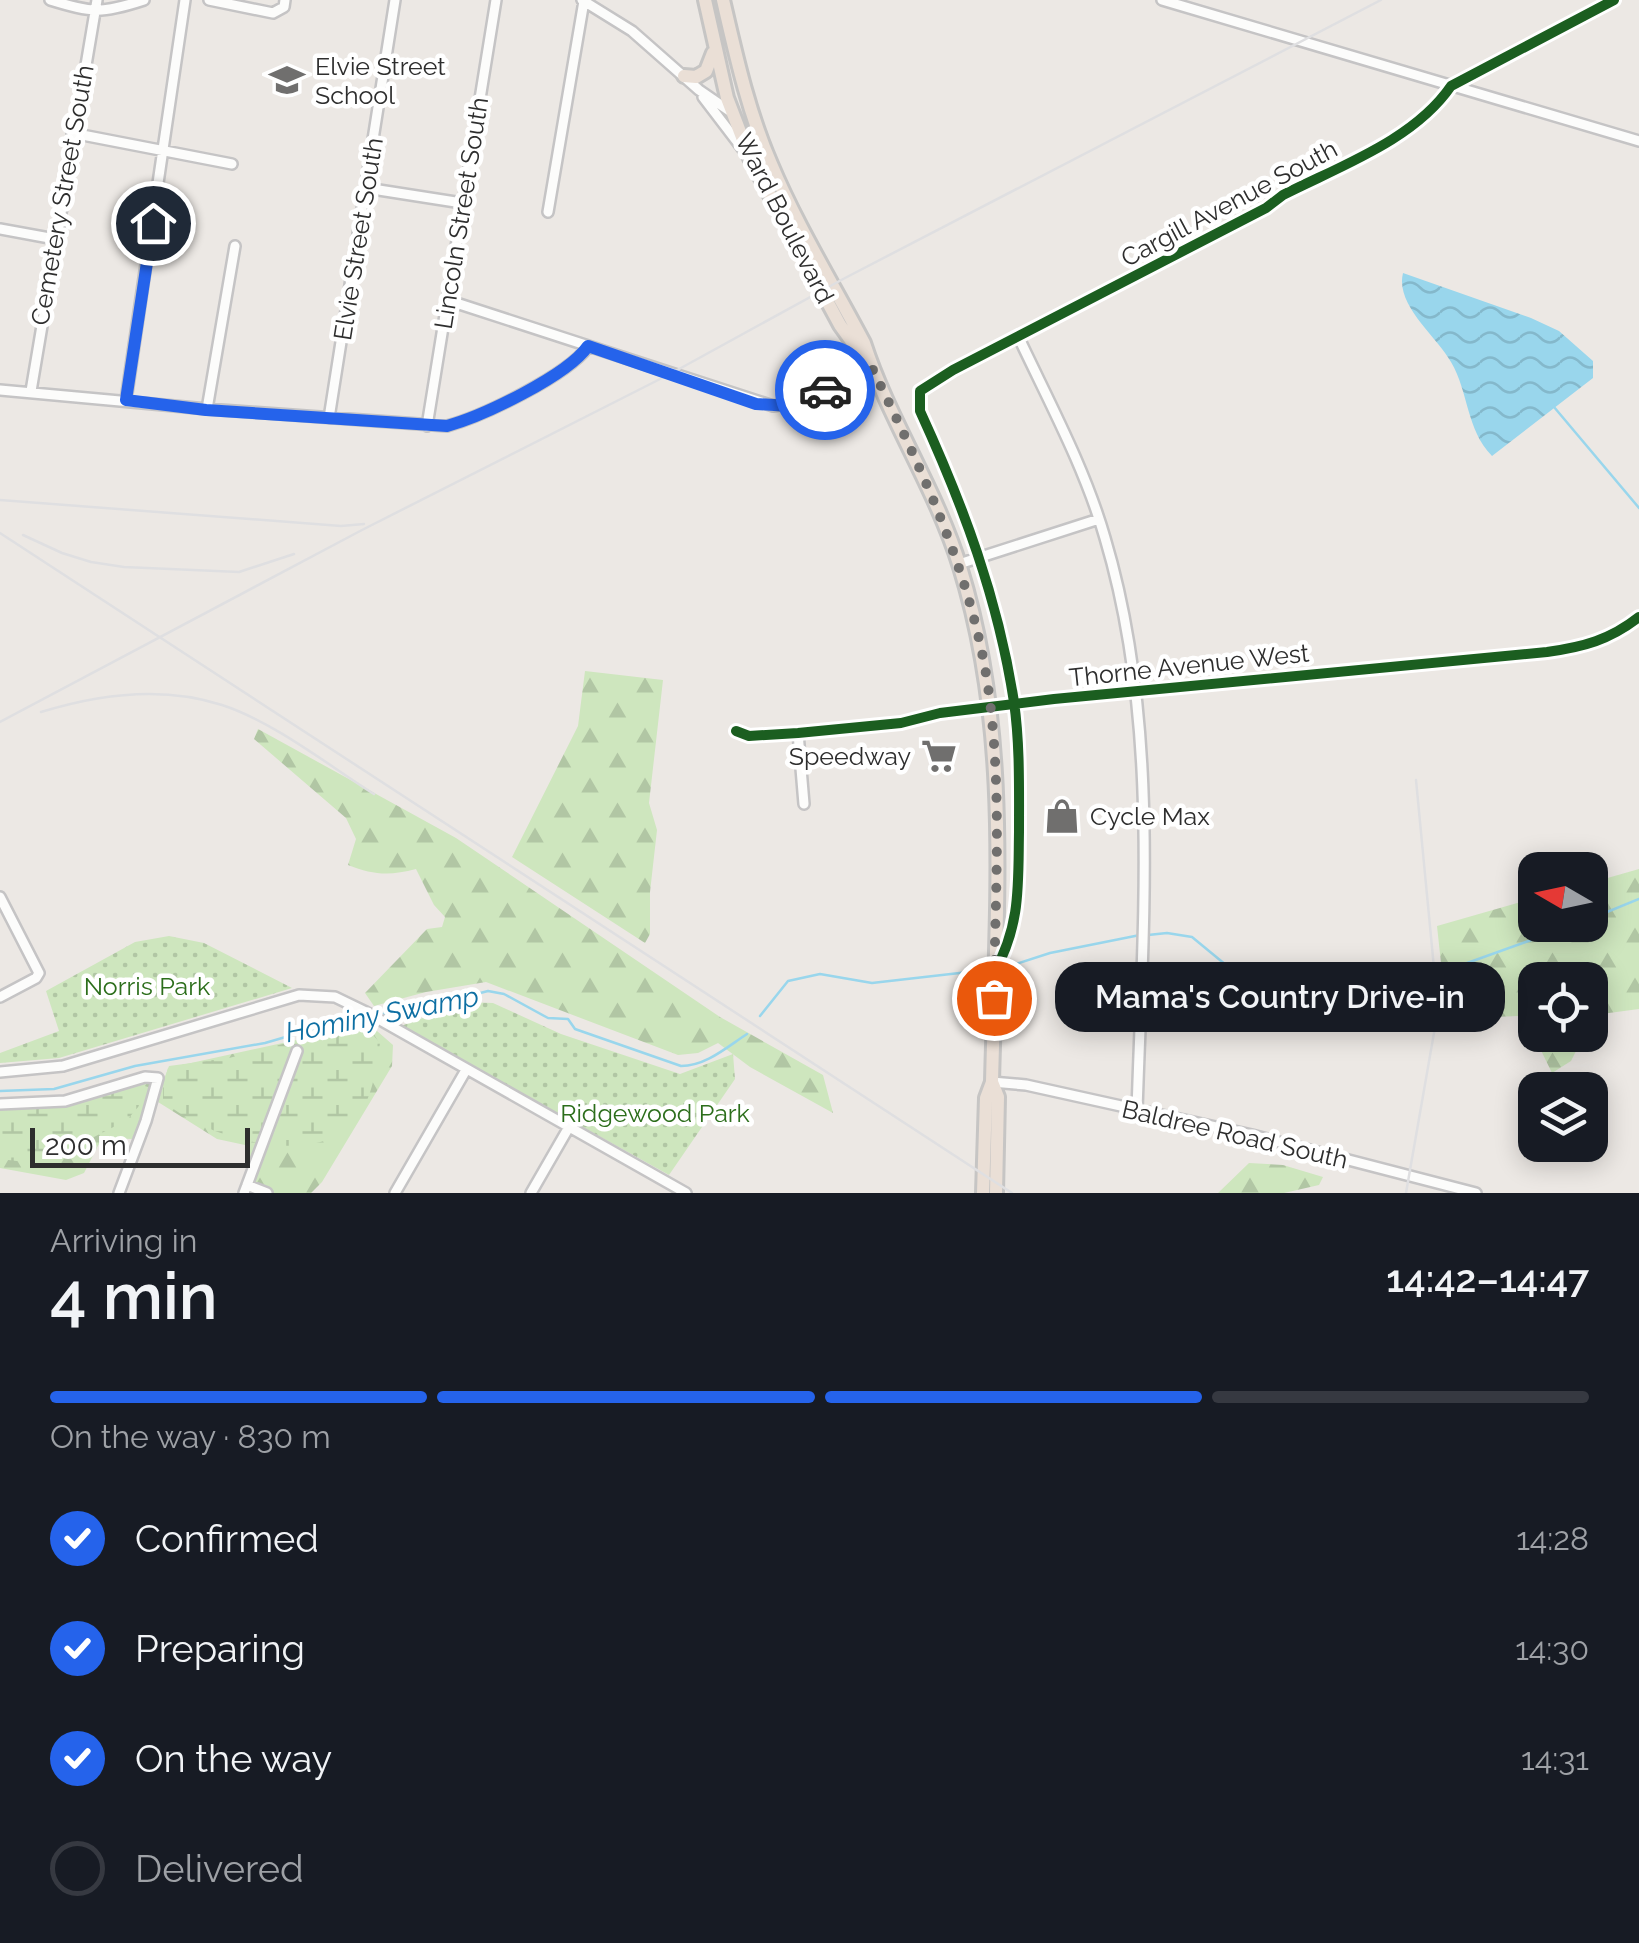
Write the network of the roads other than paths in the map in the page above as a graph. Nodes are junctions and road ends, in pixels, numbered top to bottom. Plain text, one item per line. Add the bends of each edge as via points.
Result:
1 (50, 0) edge
2 (97, 0) edge
3 (144, 0) edge
4 (185, 0) edge
5 (209, 0) edge
6 (285, 0) edge
7 (396, 0) edge
8 (496, 0) edge
9 (583, 0) edge
10 (705, 0) edge
11 (720, 0) edge
12 (1162, 0) edge
13 (1614, 0) edge
14 (96, 12) junction
15 (714, 46) junction
16 (684, 76) junction
17 (1451, 86) junction
18 (698, 90) junction
19 (733, 113) junction
20 (72, 133) junction
21 (759, 134) junction
22 (1639, 141) edge
23 (164, 152) junction
24 (750, 158) junction
25 (232, 164) dead end
26 (366, 188) junction
27 (462, 203) junction
28 (548, 212) dead end
29 (0, 228) edge
30 (55, 239) junction
31 (235, 246) dead end
32 (447, 300) junction
33 (1018, 336) junction
34 (588, 346) junction
35 (872, 368) junction
36 (0, 390) edge
37 (31, 391) junction
38 (126, 400) junction
39 (206, 410) junction
40 (329, 418) junction
41 (426, 426) junction
42 (944, 463) junction
43 (923, 473) junction
44 (1098, 519) junction
45 (981, 557) junction
46 (959, 564) junction
47 (1639, 616) edge
48 (1135, 691) junction
49 (1014, 704) junction
50 (990, 706) junction
51 (736, 731) dead end
52 (798, 733) junction
53 (804, 804) dead end
54 (0, 898) edge
55 (994, 973) junction
56 (0, 997) edge
57 (297, 1052) dead end
58 (466, 1070) junction
59 (0, 1072) edge
60 (992, 1082) junction
61 (0, 1104) edge
62 (1137, 1111) junction
63 (569, 1127) junction
64 (666, 1188) edge
65 (245, 1189) edge
66 (119, 1193) edge
67 (267, 1193) edge
68 (395, 1193) edge
69 (531, 1193) edge
70 (686, 1193) edge
71 (984, 1193) edge
72 (996, 1193) edge
73 (1476, 1193) edge

1 - 14 street
2 - 14 street, Cemetery Street South
3 - 14 street
4 - 23 street
5 - 6 street via 273,12
7 - 26 street, Elvie Street South
8 - 27 street, Lincoln Street South
9 - 16 street
9 - 28 street
10 - 15 highway, Ward Boulevard
11 - 21 highway, Ward Boulevard
12 - 17 street
13 - 17 street, Cargill Avenue South
14 - 20 street, Cemetery Street South
15 - 16 highway via 706,71
15 - 19 highway, Ward Boulevard
16 - 18 street
17 - 22 street
17 - 33 street, Cargill Avenue South via 1436,108 1400,134
18 - 19 street
18 - 24 street
19 - 21 highway
19 - 24 highway, Ward Boulevard
20 - 23 street
20 - 30 street, Cemetery Street South
21 - 35 highway, Ward Boulevard
23 - 25 street
23 - 38 street
24 - 35 highway, Ward Boulevard via 840,325
26 - 27 street
26 - 40 street, Elvie Street South
27 - 32 street, Lincoln Street South
29 - 30 street
30 - 37 street, Cemetery Street South
31 - 39 street
32 - 34 street
32 - 41 street, Lincoln Street South
33 - 42 street, Cargill Avenue South via 920,391 920,411
33 - 44 street
34 - 35 street via 773,406 800,402
34 - 41 street via 570,366 480,415
35 - 43 highway, Ward Boulevard
36 - 37 street
37 - 38 street
38 - 39 street
39 - 40 street
40 - 41 street
42 - 43 street
42 - 45 street
43 - 46 highway, Ward Boulevard
44 - 45 street
44 - 48 street via 1122,606
45 - 46 street
45 - 49 street
46 - 50 highway, Ward Boulevard
47 - 48 street, Thorne Avenue West via 1578,648
48 - 49 street, Thorne Avenue West
48 - 62 street via 1142,796
49 - 50 street, Thorne Avenue West
49 - 55 street via 1018,900
50 - 52 street, Thorne Avenue West
50 - 55 highway, Ward Boulevard
51 - 52 street, Thorne Avenue West
52 - 53 street
54 - 56 street via 39,973
55 - 60 highway, Ward Boulevard
57 - 65 street
58 - 59 street via 351,1004 306,994 63,1066
58 - 63 street
58 - 68 street
60 - 62 street, Baldree Road South
60 - 71 highway, Ward Boulevard
60 - 72 highway, Ward Boulevard via 998,1097
61 - 66 street via 65,1101 158,1078
62 - 73 street, Baldree Road South
63 - 64 street
63 - 69 street
64 - 70 street
65 - 67 street

